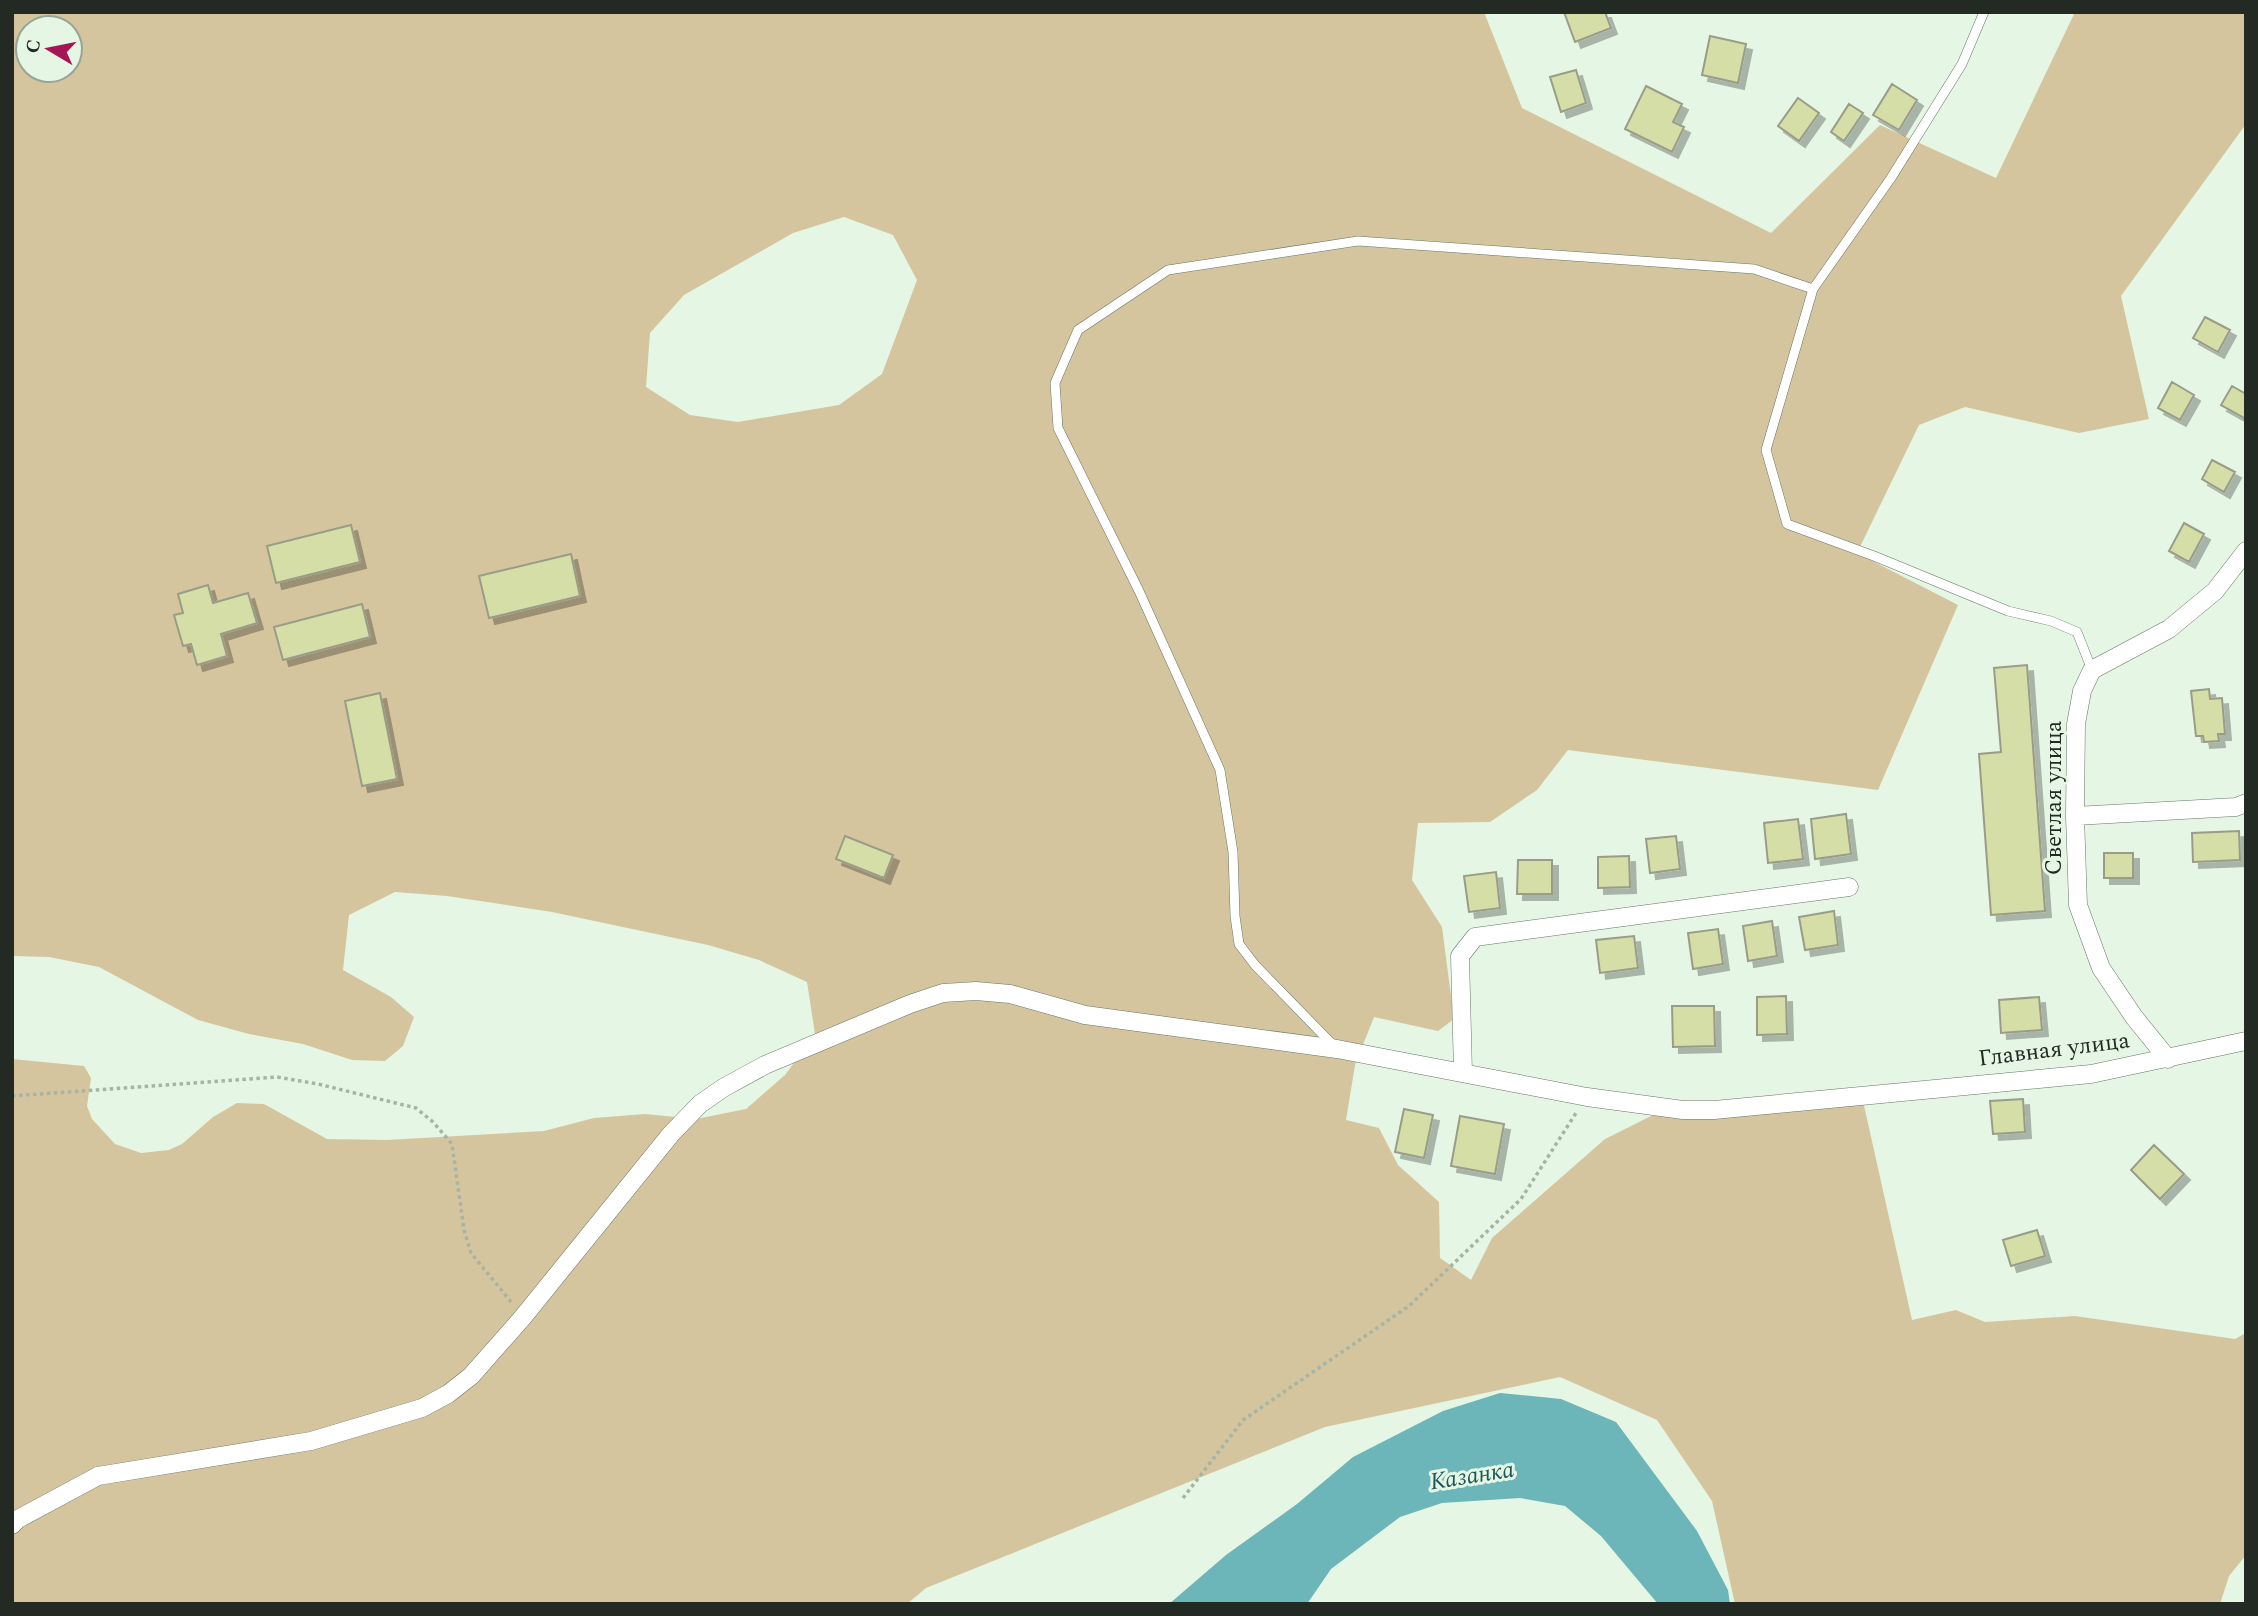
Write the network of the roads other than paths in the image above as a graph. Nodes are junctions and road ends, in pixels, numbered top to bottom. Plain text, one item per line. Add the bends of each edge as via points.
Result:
1 (1984, 12) edge
2 (1812, 289) junction
3 (2246, 551) edge
4 (2092, 670) junction
5 (2246, 803) edge
6 (2076, 816) junction
7 (1849, 887) dead end
8 (2246, 1041) edge
9 (1337, 1049) junction
10 (2168, 1059) junction
11 (1463, 1073) junction
12 (12, 1525) edge

1 - 2 lane via 1962,64 1891,178
2 - 4 lane via 1766,450 1787,524 2008,611 2077,632
2 - 9 lane via 1754,270 1358,241 1168,270 1078,330 1055,383 1058,428 1220,770 1233,852 1239,944
3 - 4 street via 2215,591 2169,629
4 - 6 street, Светлая улица via 2082,691 2076,724
5 - 6 street
6 - 10 street, Светлая улица via 2078,905 2101,968
7 - 11 street via 1475,937 1460,956
8 - 10 street, Главная улица
9 - 11 street, Главная улица
9 - 12 street, Главная улица via 1085,1015 1010,995 943,993 765,1065 700,1104 523,1317 449,1394 422,1408 312,1441 98,1476
10 - 11 street, Главная улица via 2091,1074 1714,1110 1587,1097

